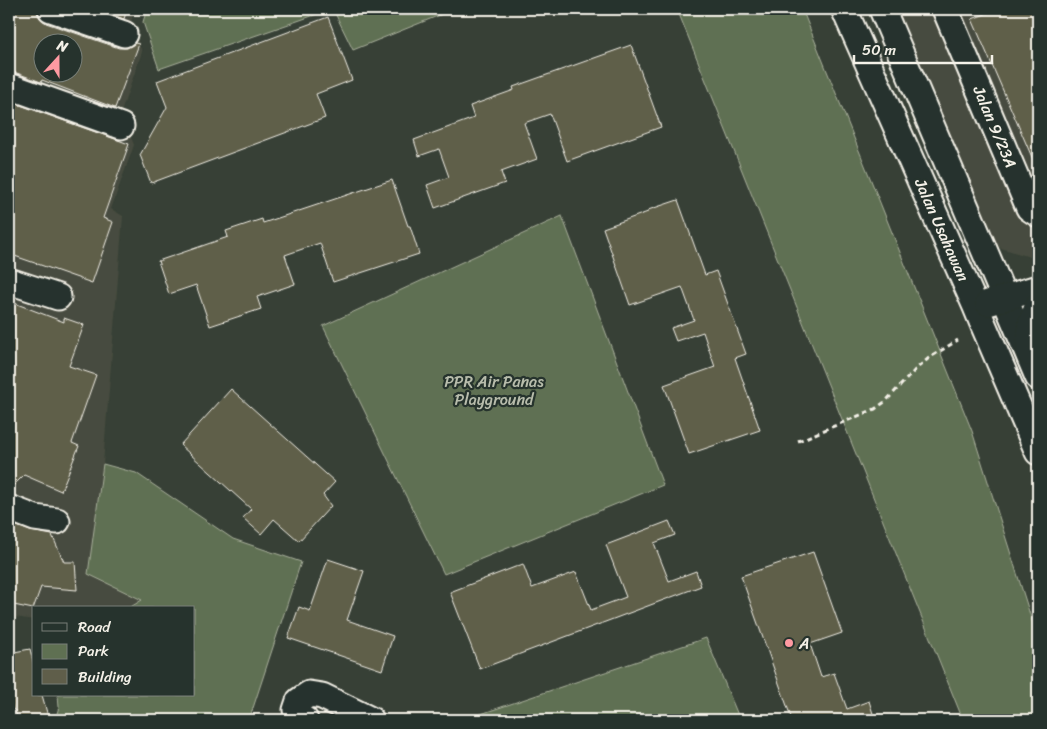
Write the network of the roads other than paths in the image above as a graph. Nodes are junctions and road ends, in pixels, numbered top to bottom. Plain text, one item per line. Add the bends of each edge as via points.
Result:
1 (51, 9) edge
2 (844, 9) edge
3 (882, 9) edge
4 (950, 10) edge
5 (124, 34) dead end
6 (9, 86) edge
7 (121, 126) dead end
8 (1038, 214) edge
9 (9, 281) edge
10 (1038, 288) edge
11 (58, 297) dead end
12 (1004, 299) junction
13 (1038, 305) edge
14 (976, 307) junction
15 (1028, 353) junction
16 (1038, 377) edge
17 (1038, 452) edge
18 (9, 508) edge
19 (57, 521) dead end
20 (305, 720) edge
21 (372, 720) edge

1 - 5 street
2 - 14 street, Jalan Usahawan
3 - 12 street, Jalan Usahawan
4 - 8 street, Jalan 9/23A via 1029,208
6 - 7 street
9 - 11 street
10 - 12 street
12 - 14 street
12 - 15 street, Jalan Usahawan
13 - 15 street via 1030,325
14 - 17 street, Jalan Usahawan
15 - 16 street, Jalan Usahawan
18 - 19 street via 35,518
20 - 21 street via 296,710 298,701 309,694 322,696

